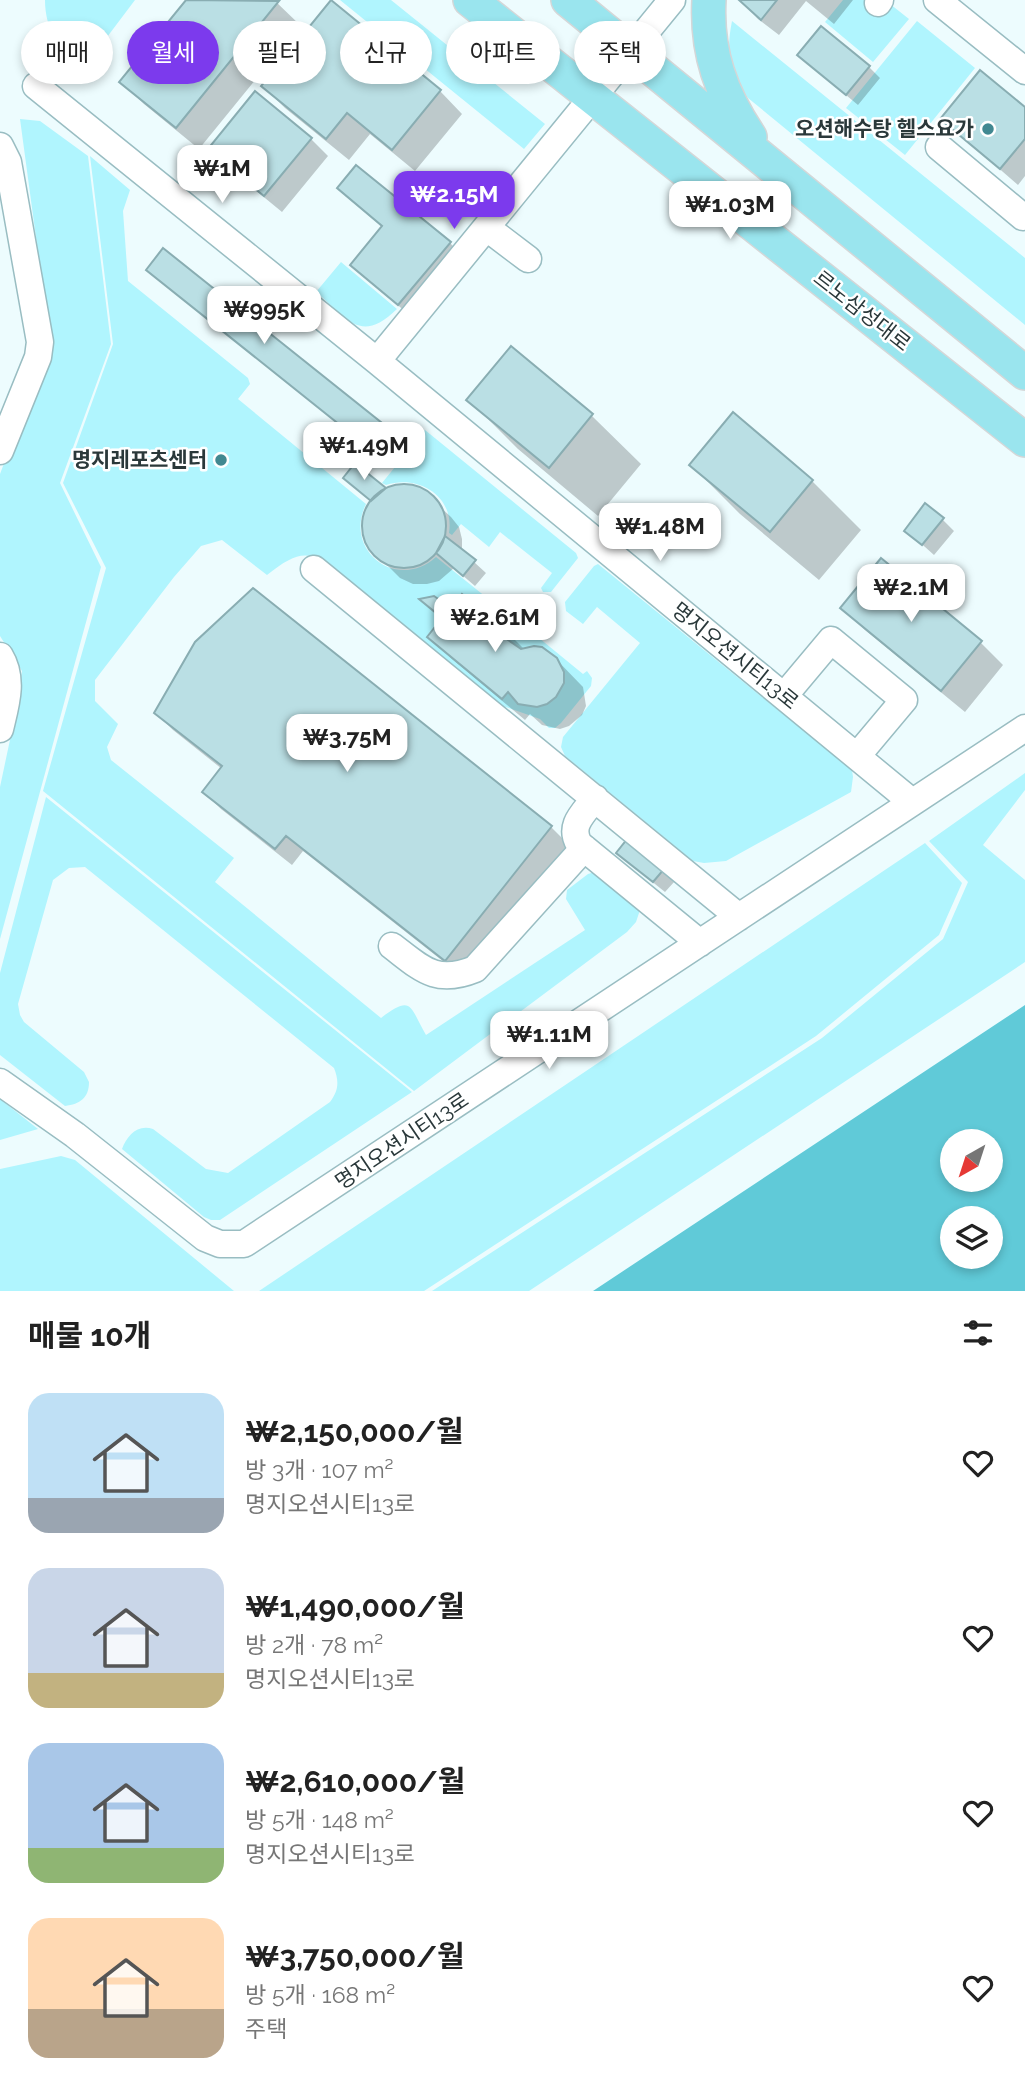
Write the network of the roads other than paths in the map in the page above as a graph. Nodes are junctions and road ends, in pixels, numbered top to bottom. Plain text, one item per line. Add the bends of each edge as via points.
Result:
1 (470, 0) edge
2 (568, 0) edge
3 (672, 0) edge
4 (709, 0) edge
5 (937, 0) edge
6 (594, 21) edge
7 (655, 21) edge
8 (1025, 71) edge
9 (666, 80) edge
10 (603, 84) edge
11 (36, 86) dead end
12 (592, 98) junction
13 (0, 146) edge
14 (939, 147) dead end
15 (767, 162) junction
16 (1025, 215) edge
17 (487, 228) junction
18 (528, 259) dead end
19 (377, 361) junction
20 (1025, 373) edge
21 (1025, 440) edge
22 (0, 451) edge
23 (314, 569) dead end
24 (0, 656) edge
25 (784, 696) junction
26 (1025, 728) edge
27 (0, 729) edge
28 (857, 756) junction
29 (595, 799) junction
30 (912, 802) junction
31 (584, 848) junction
32 (739, 917) junction
33 (700, 943) junction
34 (392, 946) dead end
35 (0, 1082) edge

1 - 12 main road, 르노삼성대로
2 - 6 main road
3 - 7 street
4 - 15 main road via 715,70 728,101
5 - 8 street
9 - 15 main road
10 - 12 street
11 - 19 street, 명지오션시티13로
12 - 17 street
12 - 21 main road, 르노삼성대로
13 - 22 street via 8,162 40,342
14 - 16 street
15 - 20 main road
17 - 18 street
17 - 19 street
19 - 25 street, 명지오션시티13로
23 - 29 street
24 - 27 street via 9,685
25 - 28 street, 명지오션시티13로
25 - 28 street via 831,640 904,700
26 - 30 street, 명지오션시티13로
28 - 30 street, 명지오션시티13로
29 - 31 street via 575,826 576,838
29 - 32 street
30 - 32 street, 명지오션시티13로
31 - 33 street
31 - 34 street via 475,969 451,976 430,974
32 - 33 street, 명지오션시티13로
33 - 35 street, 명지오션시티13로 via 244,1244 220,1244 205,1238

